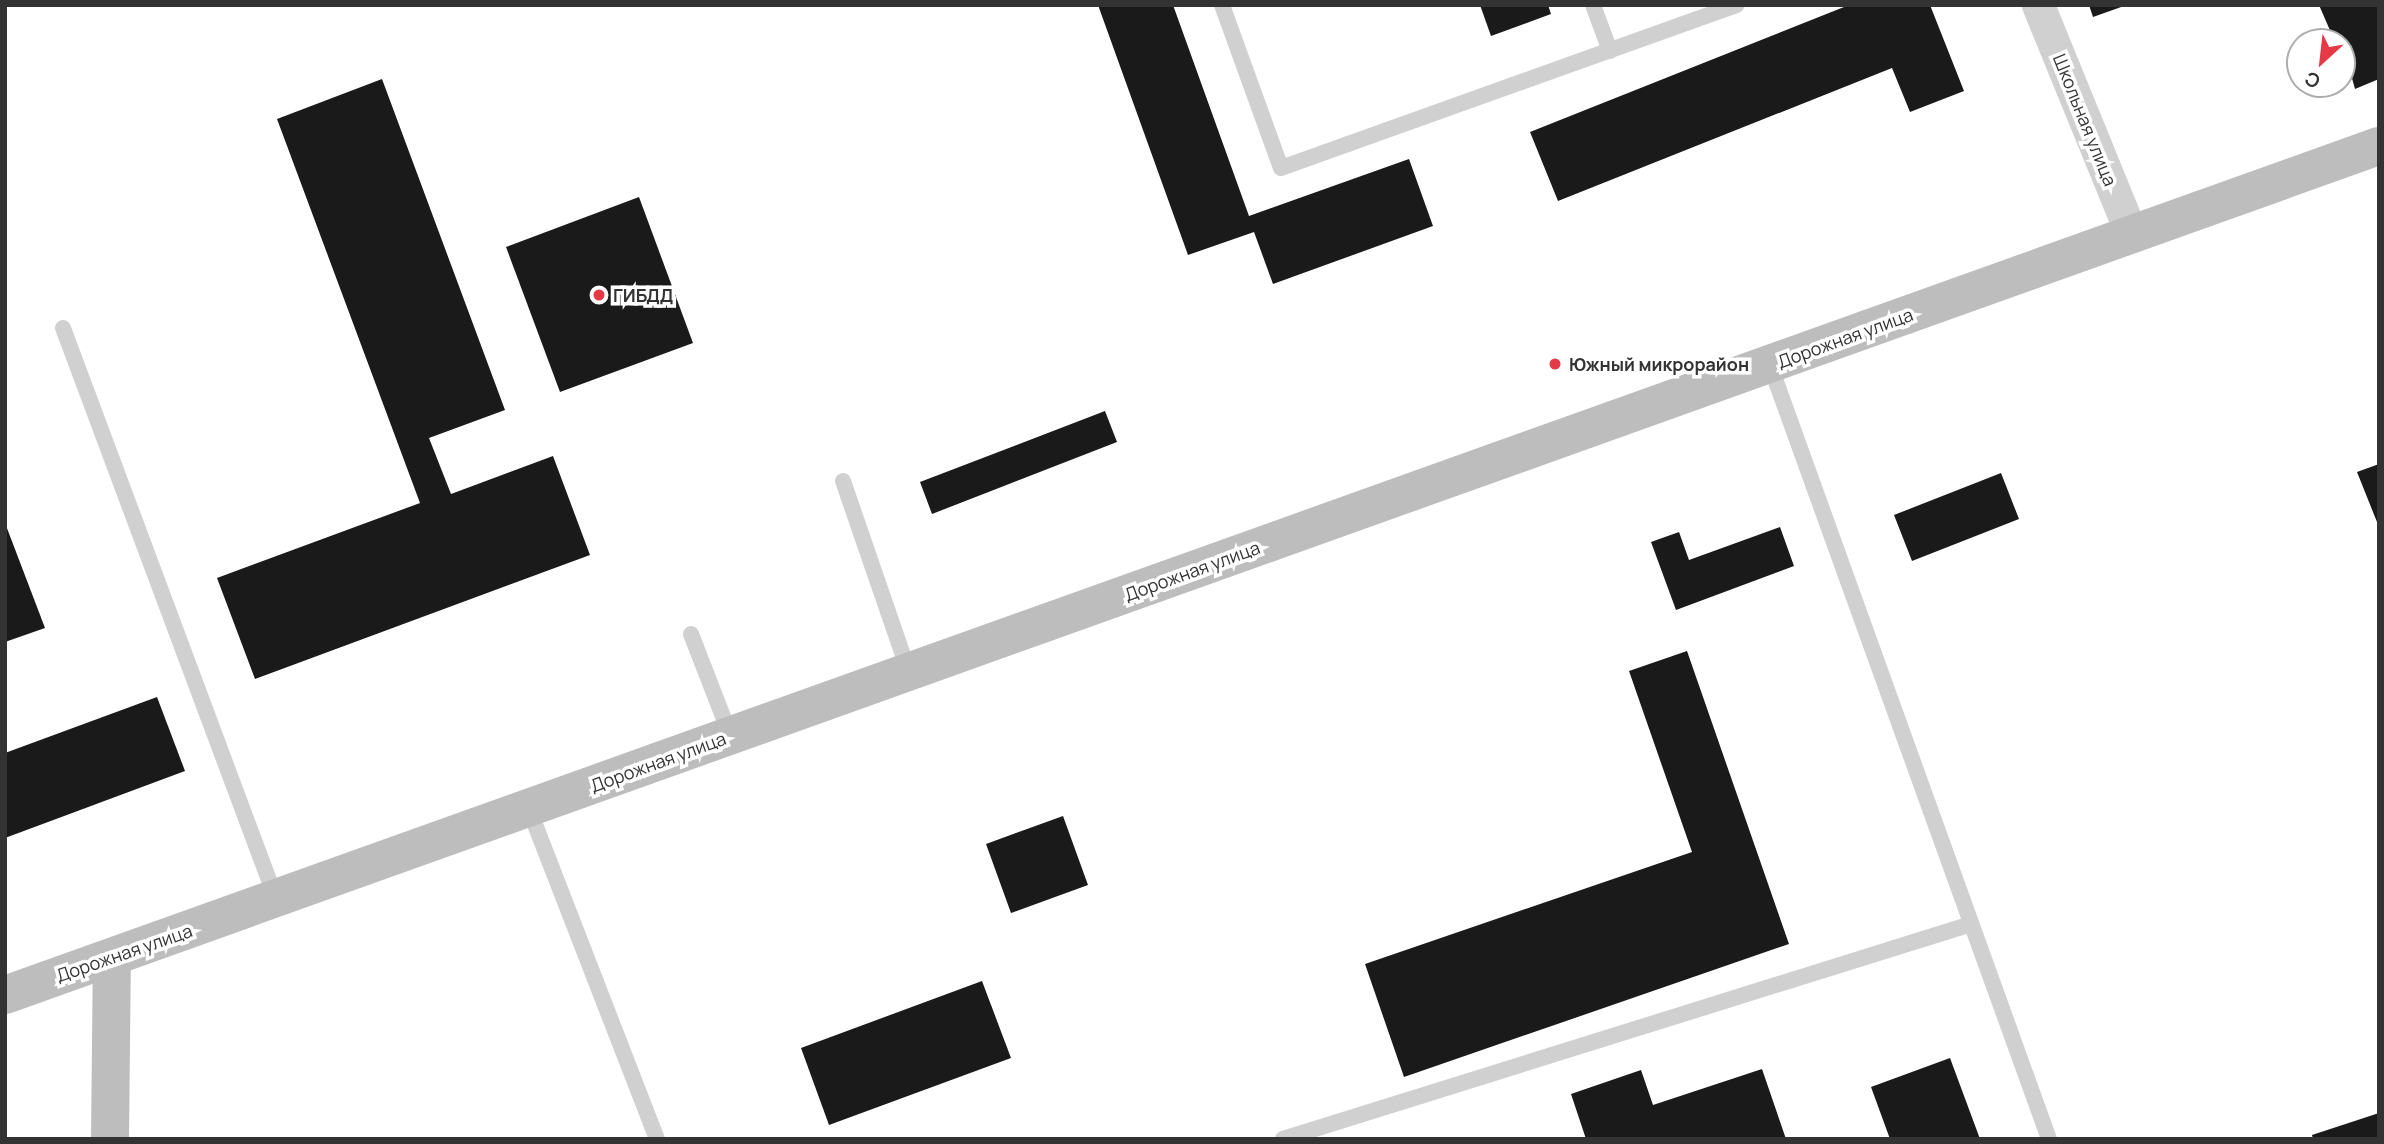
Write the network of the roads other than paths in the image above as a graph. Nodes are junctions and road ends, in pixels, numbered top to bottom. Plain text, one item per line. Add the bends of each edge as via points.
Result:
1 (1222, 5) edge
2 (1593, 5) edge
3 (1737, 5) edge
4 (2038, 5) edge
5 (1610, 51) junction
6 (2379, 146) edge
7 (2132, 234) junction
8 (63, 328) dead end
9 (1770, 365) junction
10 (843, 481) dead end
11 (691, 634) dead end
12 (908, 673) junction
13 (732, 737) junction
14 (529, 808) junction
15 (276, 899) junction
16 (1971, 924) junction
17 (112, 958) junction
18 (5, 995) edge
19 (110, 1139) edge
20 (657, 1139) edge
21 (1283, 1139) edge
22 (2049, 1139) edge

1 - 5 lane via 1281,168
2 - 5 lane
3 - 5 lane
4 - 7 street, Школьная улица
6 - 7 street, Дорожная улица
7 - 9 street, Дорожная улица
8 - 15 lane
9 - 12 street, Дорожная улица
9 - 16 lane
10 - 12 lane
11 - 13 lane
12 - 13 street, Дорожная улица
13 - 14 street, Дорожная улица
14 - 15 street, Дорожная улица
14 - 20 lane
15 - 17 street, Дорожная улица
16 - 21 lane
16 - 22 lane
17 - 18 street, Дорожная улица
17 - 19 street

